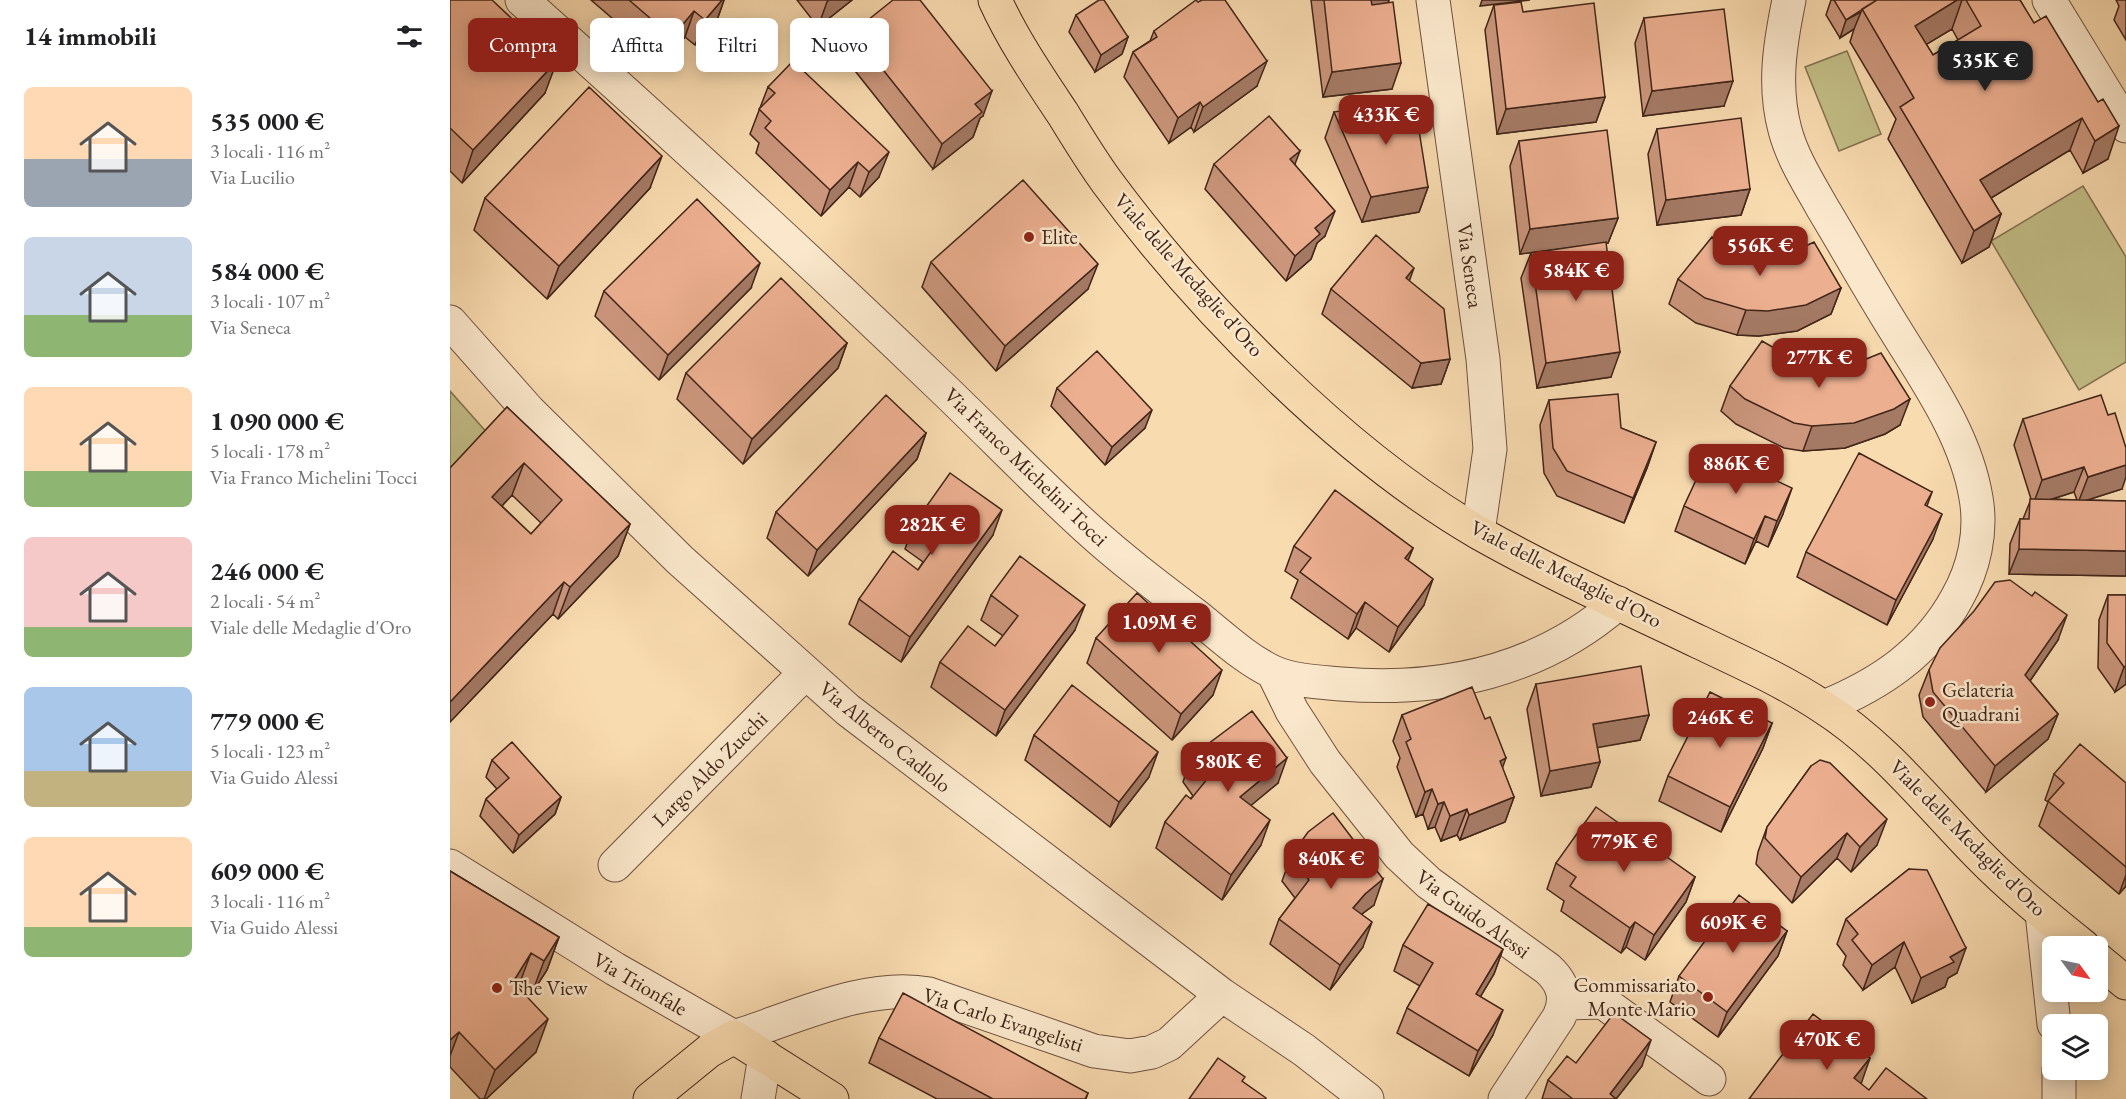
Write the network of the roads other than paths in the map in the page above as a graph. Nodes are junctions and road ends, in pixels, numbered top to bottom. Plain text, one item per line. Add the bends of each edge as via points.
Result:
1 (522, 0) edge
2 (1432, 0) edge
3 (1789, 0) edge
4 (2049, 0) edge
5 (993, 2) edge
6 (2126, 126) edge
7 (450, 321) edge
8 (1478, 532) junction
9 (1618, 603) junction
10 (1273, 672) junction
11 (806, 673) junction
12 (1824, 707) junction
13 (615, 865) dead end
14 (450, 866) edge
15 (2042, 913) junction
16 (2071, 936) edge
17 (2108, 968) edge
18 (2126, 983) edge
19 (1222, 995) junction
20 (1564, 1003) junction
21 (2053, 1014) edge
22 (734, 1037) junction
23 (765, 1056) junction
24 (1709, 1079) dead end
25 (2059, 1080) edge
26 (802, 1090) edge
27 (650, 1099) edge
28 (758, 1099) edge
29 (832, 1099) edge
30 (1367, 1099) edge
31 (1505, 1099) edge
32 (2059, 1099) edge

1 - 10 street, Via Franco Michelini Tocci via 681,143 1088,530
2 - 8 street, Via Seneca via 1484,371 1490,449
3 - 12 street via 1778,83 1785,132 1803,172 1955,434 1973,484 1977,518 1969,573 1954,605 1933,635 1907,662 1882,679
4 - 6 street
5 - 8 main road, Viale delle Medaglie d'Oro via 1106,180 1217,312 1332,424
7 - 11 street, Via Alberto Cadlolo via 538,420 680,560
8 - 9 main road, Viale delle Medaglie d'Oro
9 - 10 street, Via Franco Michelini Tocci via 1551,649 1467,678 1366,686
9 - 12 main road, Viale delle Medaglie d'Oro via 1756,669
10 - 20 street, Via Guido Alessi via 1324,762 1399,855 1429,883 1548,969 1559,982
11 - 13 street, Largo Aldo Zucchi
11 - 19 street, Via Alberto Cadlolo via 896,749
12 - 15 main road, Viale delle Medaglie d'Oro via 1881,752 1979,855
14 - 22 street, Via Trionfale via 615,969
15 - 16 main road, Viale delle Medaglie d'Oro
15 - 21 street
17 - 18 main road
19 - 22 street, Via Carlo Evangelisti via 1169,1044 1141,1055 1095,1051 909,990 880,992 832,1004
19 - 30 street, Via Alberto Cadlolo via 1304,1050
20 - 24 street via 1603,1002
20 - 31 street via 1559,1017
22 - 23 main road, Via Trionfale
22 - 27 main road
23 - 26 main road, Via Trionfale
23 - 28 street
25 - 32 street
26 - 29 main road, Via Trionfale

